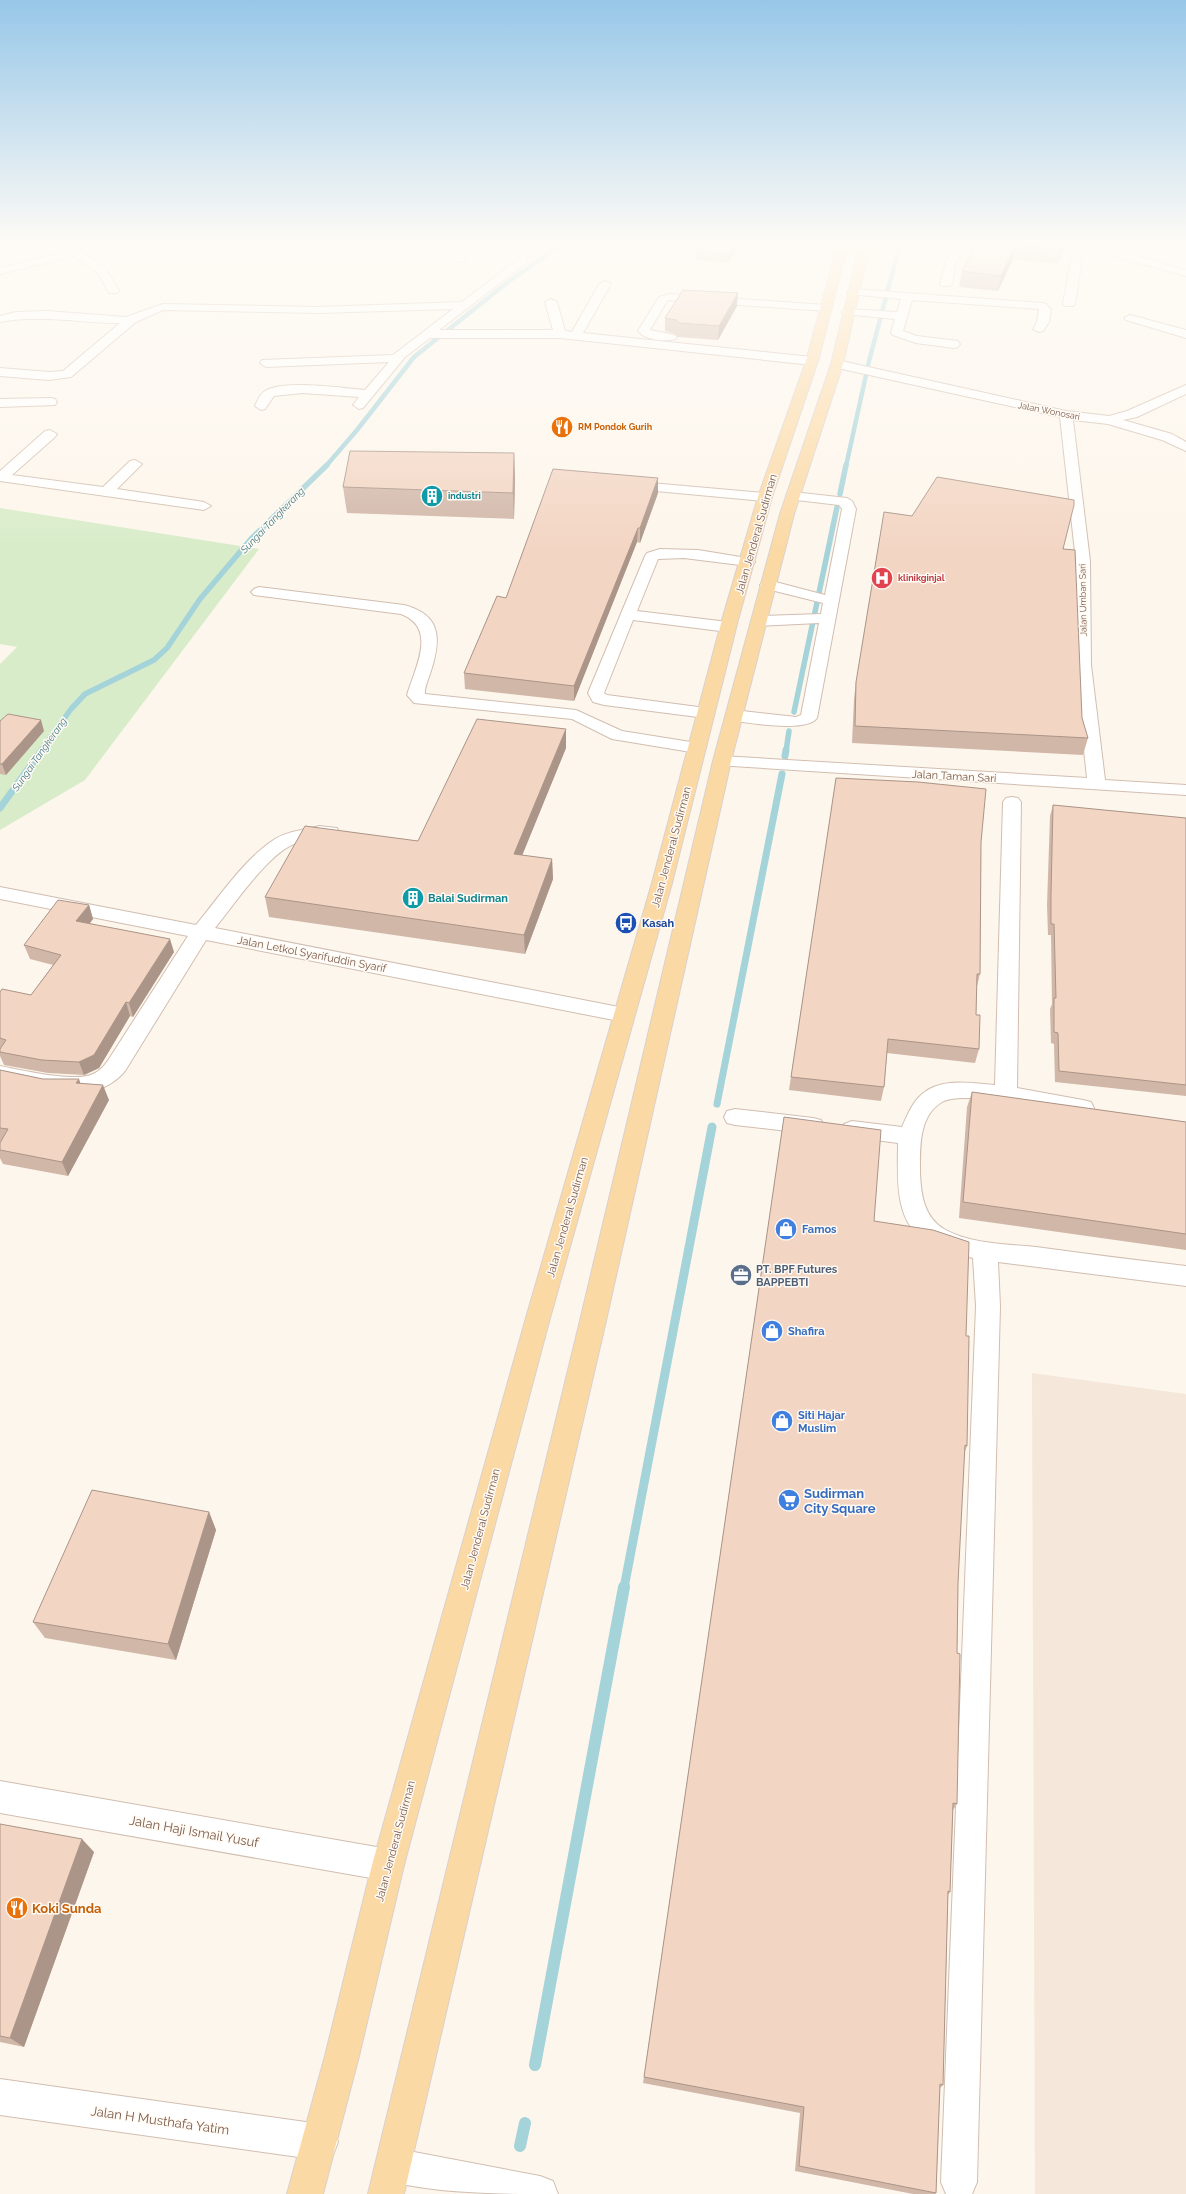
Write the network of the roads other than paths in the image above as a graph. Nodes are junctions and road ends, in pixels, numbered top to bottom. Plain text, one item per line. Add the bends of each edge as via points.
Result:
1 (100, 346) edge
2 (412, 346) edge
3 (673, 346) edge
4 (816, 346) edge
5 (844, 346) edge
6 (399, 357) junction
7 (812, 361) junction
8 (266, 363) dead end
9 (837, 364) junction
10 (0, 372) edge
11 (1186, 389) edge
12 (368, 394) junction
13 (51, 402) dead end
14 (0, 403) edge
15 (261, 406) dead end
16 (357, 407) dead end
17 (1066, 415) junction
18 (1109, 420) junction
19 (50, 434) dead end
20 (1186, 447) edge
21 (135, 464) dead end
22 (0, 477) edge
23 (618, 484) edge
24 (106, 492) junction
25 (793, 496) junction
26 (765, 497) junction
27 (204, 506) dead end
28 (748, 562) junction
29 (768, 585) junction
30 (259, 592) dead end
31 (823, 598) junction
32 (628, 615) junction
33 (825, 619) junction
34 (759, 621) junction
35 (728, 627) junction
36 (706, 713) junction
37 (734, 715) junction
38 (697, 748) junction
39 (722, 761) junction
40 (1097, 785) junction
41 (1186, 790) edge
42 (1012, 802) dead end
43 (334, 832) edge
44 (0, 893) edge
45 (200, 932) junction
46 (624, 1015) junction
47 (0, 1074) edge
48 (1006, 1094) junction
49 (1100, 1111) edge
50 (735, 1117) dead end
51 (909, 1136) junction
52 (985, 1251) junction
53 (1186, 1276) edge
54 (0, 1797) edge
55 (388, 1865) junction
56 (0, 2097) edge
57 (320, 2142) junction
58 (390, 2180) edge
59 (959, 2182) dead end
60 (305, 2194) edge
61 (540, 2194) edge

1 - 10 street via 68,374 49,376
2 - 6 street
3 - 7 street
4 - 7 main road, Jalan Jenderal Sudirman
5 - 9 main road
6 - 8 street
6 - 12 street
7 - 26 main road, Jalan Jenderal Sudirman
9 - 17 street, Jalan Wonosari
9 - 25 main road
11 - 18 street, Jalan Wonosari via 1132,414
12 - 15 street via 278,391 269,394
12 - 16 street
13 - 14 street
17 - 18 street, Jalan Wonosari
17 - 40 street, Jalan Umban Sari via 1083,561 1084,665
18 - 20 street via 1167,437
19 - 22 street
21 - 24 street
22 - 24 street
23 - 26 street
24 - 27 street
25 - 29 main road
25 - 31 street via 842,501 849,506
26 - 28 main road, Jalan Jenderal Sudirman
28 - 32 street via 673,552 656,553 652,556
28 - 35 main road, Jalan Jenderal Sudirman
29 - 31 street
29 - 34 main road
30 - 38 street via 404,610 418,614 430,638 427,659 415,695 420,699 576,715 618,735
31 - 33 street
32 - 35 street
32 - 36 street via 597,696 604,700
33 - 34 street
33 - 37 street via 809,718 797,722
34 - 37 main road
35 - 36 main road, Jalan Jenderal Sudirman
36 - 38 main road, Jalan Jenderal Sudirman
37 - 39 main road
38 - 46 main road, Jalan Jenderal Sudirman
39 - 40 street, Jalan Taman Sari
39 - 58 main road
40 - 41 street, Jalan Taman Sari
42 - 48 street
43 - 45 street via 302,835 281,843 258,863
44 - 45 street, Jalan Letkol Syarifuddin Syarif
45 - 46 street, Jalan Letkol Syarifuddin Syarif
45 - 47 street via 109,1075 87,1084 74,1084
46 - 55 main road, Jalan Jenderal Sudirman
48 - 49 street
48 - 51 street via 958,1091 940,1093 929,1100
50 - 51 street
51 - 52 street via 910,1195 913,1209 921,1222 931,1232 945,1239
52 - 53 street
52 - 59 street via 988,1306
54 - 55 street, Jalan Haji Ismail Yusuf
55 - 57 main road, Jalan Jenderal Sudirman
56 - 57 street, Jalan H Musthafa Yatim
57 - 60 main road, Jalan Jenderal Sudirman
58 - 61 street

